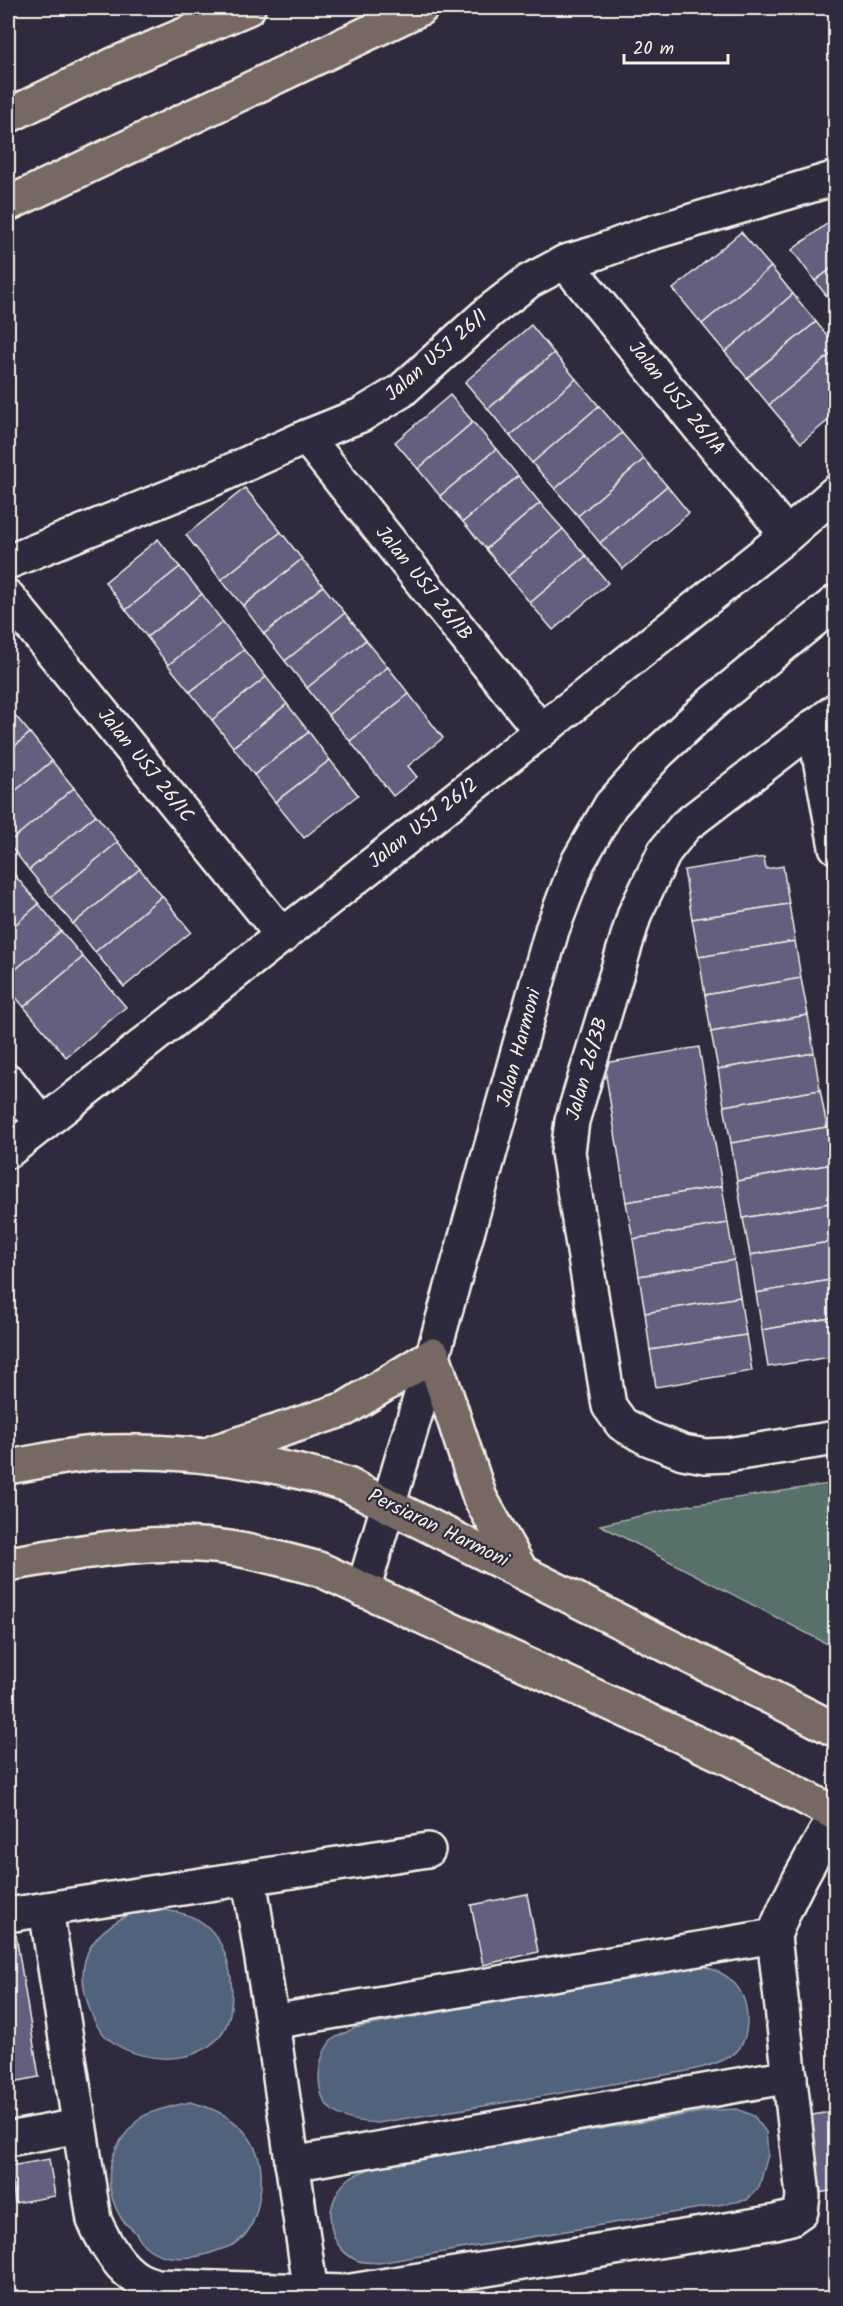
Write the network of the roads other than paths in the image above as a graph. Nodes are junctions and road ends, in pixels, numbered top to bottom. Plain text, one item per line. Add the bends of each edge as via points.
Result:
1 (248, 8) edge
2 (421, 8) edge
3 (8, 116) edge
4 (836, 178) edge
5 (8, 204) edge
6 (565, 262) junction
7 (306, 437) junction
8 (836, 492) edge
9 (787, 535) junction
10 (8, 562) edge
11 (8, 597) edge
12 (836, 602) edge
13 (825, 718) edge
14 (541, 731) junction
15 (836, 847) edge
16 (283, 936) junction
17 (8, 1081) edge
18 (43, 1124) junction
19 (8, 1151) edge
20 (433, 1355) junction
21 (836, 1438) edge
22 (205, 1455) junction
23 (8, 1467) edge
24 (390, 1505) junction
25 (8, 1564) edge
26 (521, 1571) junction
27 (363, 1590) junction
28 (836, 1730) edge
29 (836, 1814) edge
30 (428, 1850) dead end
31 (249, 1878) junction
32 (46, 1909) junction
33 (8, 1915) edge
34 (774, 1936) junction
35 (272, 2022) junction
36 (790, 2076) junction
37 (79, 2126) junction
38 (8, 2139) edge
39 (292, 2164) junction
40 (311, 2293) junction

1 - 3 main road
2 - 5 main road
4 - 6 street, Jalan USJ 26/1
6 - 7 street, Jalan USJ 26/1 via 529,281 490,311 385,402
6 - 9 street, Jalan USJ 26/1A
7 - 10 street, Jalan USJ 26/1
7 - 14 street, Jalan USJ 26/1B
8 - 9 street, Jalan USJ 26/2
9 - 14 street, Jalan USJ 26/2
11 - 16 street, Jalan USJ 26/1C
12 - 20 street, Jalan Harmoni via 712,703 658,753 611,806 578,862 552,930
13 - 15 street
13 - 21 street, Jalan 26/3B via 685,826 665,851 635,913 572,1121 568,1152 609,1406 622,1424 683,1452 705,1456
14 - 16 street, Jalan USJ 26/2
16 - 18 street, Jalan USJ 26/2
17 - 18 street
18 - 19 street, Jalan USJ 26/2
20 - 22 main road via 345,1409
20 - 24 street, Jalan Harmoni
20 - 26 main road via 480,1498
22 - 23 main road, Persiaran Harmoni via 106,1452
22 - 24 main road, Persiaran Harmoni via 307,1473 348,1485
24 - 26 main road, Persiaran Harmoni
24 - 27 street, Jalan Harmoni
25 - 27 main road via 109,1548 172,1544 228,1548 319,1569
26 - 28 main road, Persiaran Harmoni
27 - 29 main road via 729,1758
29 - 34 street via 794,1890
30 - 31 street
31 - 32 street
31 - 35 street
32 - 33 street
32 - 37 street
34 - 35 street
34 - 36 street
35 - 39 street
36 - 39 street
36 - 40 street via 804,2196 801,2211 791,2218 357,2290
37 - 38 street
37 - 40 street via 94,2220 104,2240 136,2278 156,2286
39 - 40 street

